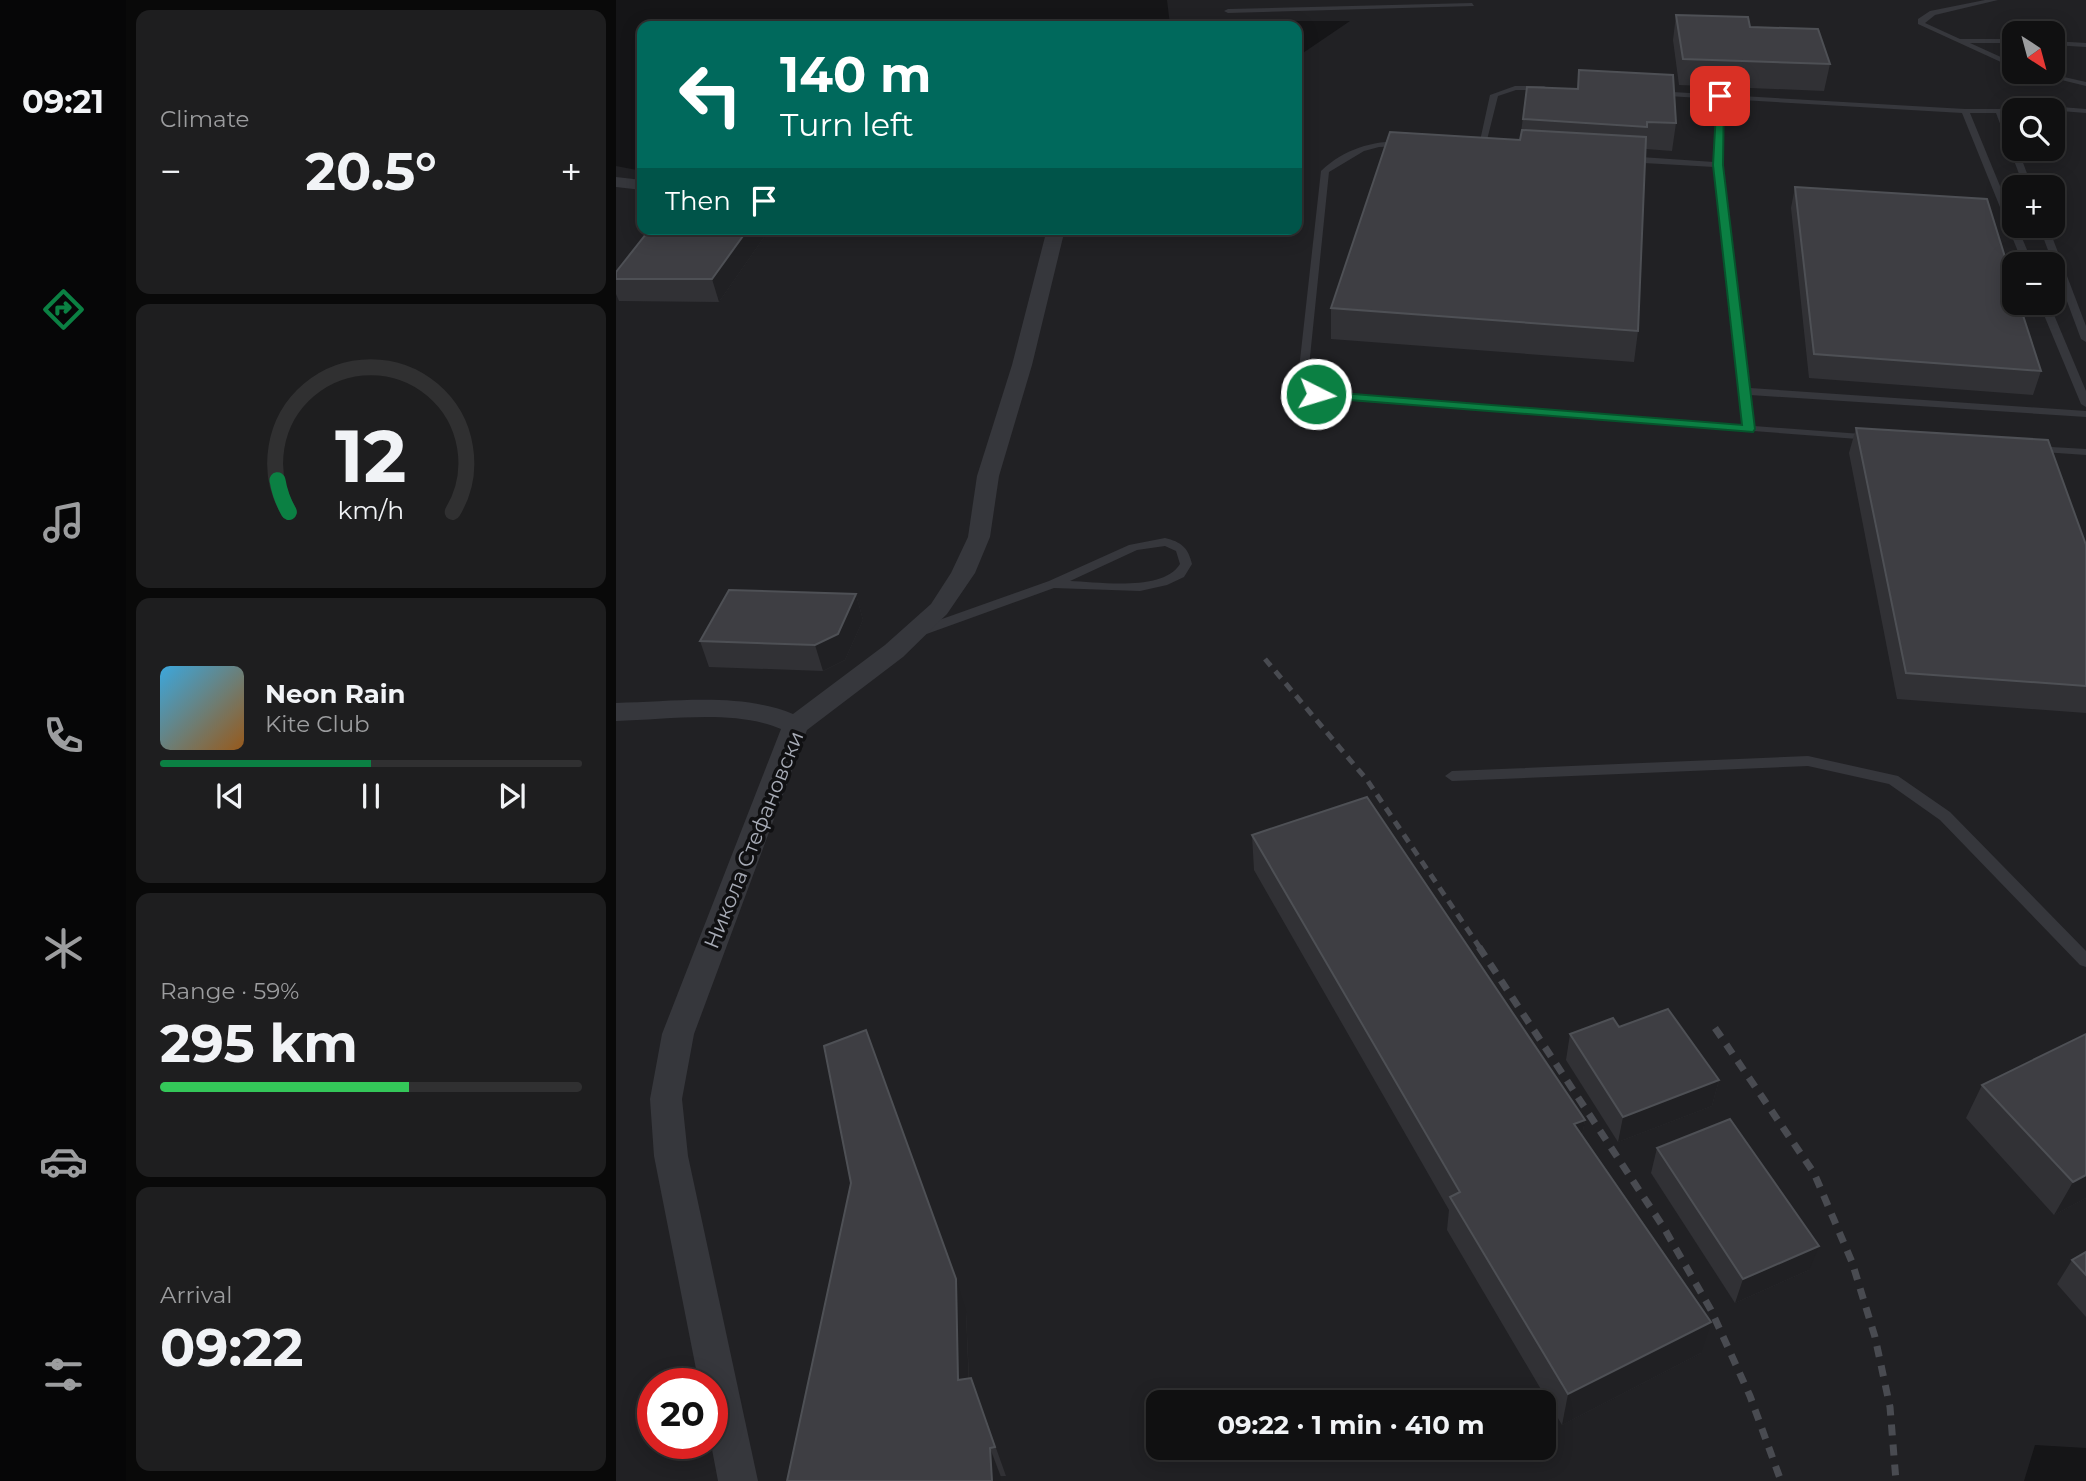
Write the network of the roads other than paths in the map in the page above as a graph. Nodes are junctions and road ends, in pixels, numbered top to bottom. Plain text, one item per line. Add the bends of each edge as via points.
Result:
1 (1992, 0) edge
2 (1472, 5) dead end
3 (1228, 11) dead end
4 (1958, 41) junction
5 (2002, 41) edge
6 (2065, 44) edge
7 (2086, 45) edge
8 (2002, 61) edge
9 (2065, 79) edge
10 (2086, 84) edge
11 (1549, 88) edge
12 (1641, 92) edge
13 (1720, 96) junction
14 (1965, 111) junction
15 (1999, 111) junction
16 (2086, 111) edge
17 (1412, 145) edge
18 (1467, 148) edge
19 (1481, 148) junction
20 (1494, 149) edge
21 (1613, 158) edge
22 (1718, 165) junction
23 (2023, 175) edge
24 (616, 182) edge
25 (637, 184) edge
26 (1054, 235) edge
27 (2048, 238) edge
28 (2023, 252) edge
29 (2049, 315) edge
30 (2086, 339) edge
31 (1744, 391) junction
32 (2086, 404) edge
33 (2086, 414) edge
34 (1749, 429) junction
35 (1884, 438) edge
36 (2019, 448) edge
37 (2086, 453) edge
38 (1053, 584) junction
39 (912, 634) junction
40 (616, 712) edge
41 (796, 726) junction
42 (1452, 776) dead end
43 (2086, 961) edge
44 (738, 1481) edge

1 - 4 lane via 1922,18 1922,24
2 - 3 lane
4 - 5 lane
4 - 8 lane
6 - 7 lane
9 - 10 lane
11 - 19 lane via 1515,88 1494,95
12 - 13 lane
13 - 14 lane
13 - 22 lane
14 - 15 lane
14 - 28 lane
15 - 16 lane via 2023,106
15 - 23 lane
17 - 34 lane via 1384,143 1359,148 1325,171 1301,387 1316,394
18 - 19 lane
19 - 20 lane
21 - 22 lane
22 - 31 lane
24 - 25 street
26 - 39 street, Никола Стефановски via 988,476 979,537 963,573 939,608
27 - 30 lane
29 - 32 lane
31 - 33 lane
31 - 34 lane
34 - 35 lane
36 - 37 lane
38 - 38 lane via 1140,587 1180,574 1186,564 1183,551 1174,544 1151,543
38 - 39 lane
39 - 41 street, Никола Стефановски
40 - 41 street via 752,711 781,716
41 - 44 street, Никола Стефановски via 678,1034 666,1099 671,1156
42 - 43 lane via 1808,761 1893,780 1945,816

